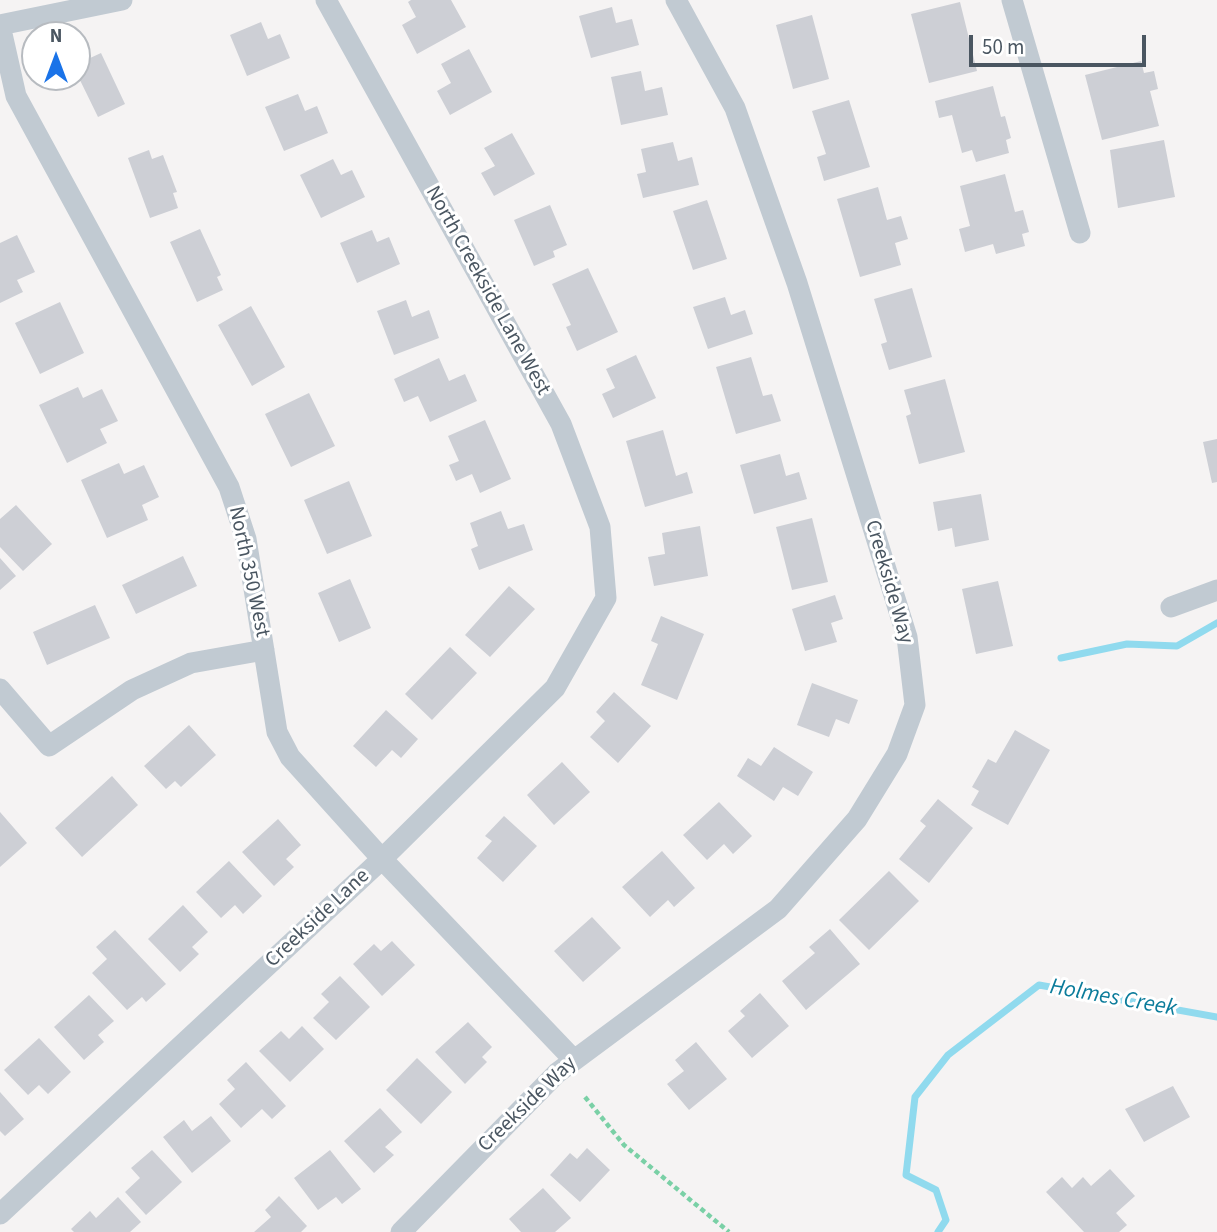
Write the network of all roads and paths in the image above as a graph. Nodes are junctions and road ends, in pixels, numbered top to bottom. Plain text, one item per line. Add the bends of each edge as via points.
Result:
1 (121, 0) edge
2 (326, 0) edge
3 (676, 0) edge
4 (1012, 0) edge
5 (0, 25) edge
6 (1080, 233) dead end
7 (1217, 590) edge
8 (606, 598) joint
9 (1171, 607) dead end
10 (264, 650) junction
11 (0, 688) edge
12 (382, 859) junction
13 (573, 1059) junction
14 (584, 1097) dead end
15 (0, 1214) edge
16 (401, 1232) edge
17 (729, 1232) edge

1 - 5 street
2 - 8 street, North Creekside Lane West via 561,424 600,527
3 - 13 street, Creekside Way via 735,108 797,283 907,637 915,705 897,754 857,820 778,909
4 - 6 street
5 - 10 street, North 350 West via 16,96 229,487 246,539
7 - 9 street
8 - 12 street, Creekside Lane via 555,688
10 - 11 street via 191,663 132,690 49,746
10 - 12 street, North 350 West via 277,732 290,757
12 - 13 street, North 350 West
12 - 15 street, Creekside Lane
13 - 16 street, Creekside Way
14 - 17 path via 624,1145

